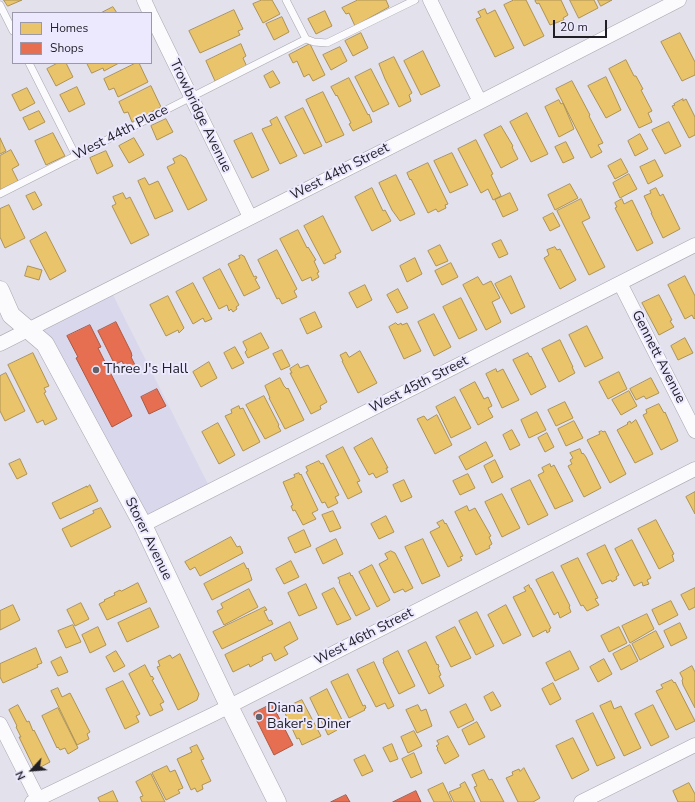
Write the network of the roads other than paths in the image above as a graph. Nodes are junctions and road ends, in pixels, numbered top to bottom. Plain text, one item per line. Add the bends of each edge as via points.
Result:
1 (144, 0) edge
2 (286, 0) edge
3 (415, 0) edge
4 (430, 0) edge
5 (679, 0) edge
6 (0, 5) edge
7 (150, 12) edge
8 (152, 16) edge
9 (12, 29) edge
10 (306, 39) junction
11 (30, 64) edge
12 (191, 96) junction
13 (480, 102) junction
14 (76, 156) junction
15 (0, 194) edge
16 (250, 217) junction
17 (695, 245) edge
18 (620, 283) junction
19 (0, 290) edge
20 (29, 330) junction
21 (0, 344) edge
22 (695, 431) edge
23 (695, 468) edge
24 (142, 525) junction
25 (229, 706) junction
26 (0, 724) edge
27 (695, 745) edge
28 (35, 801) edge
29 (277, 802) edge
30 (581, 802) edge

1 - 7 street, Trowbridge Avenue
2 - 10 lane
3 - 10 lane via 327,43
4 - 13 street
5 - 13 street, West 44th Street
6 - 9 lane
8 - 12 street, Trowbridge Avenue
10 - 12 lane, West 44th Place
11 - 14 lane
12 - 14 lane, West 44th Place
12 - 16 street, Trowbridge Avenue
13 - 16 street, West 44th Street
14 - 15 lane, West 44th Place
16 - 20 street, West 44th Street
17 - 18 street, West 45th Street
18 - 22 street, Gennett Avenue
18 - 24 street, West 45th Street
19 - 20 street, Storer Avenue via 11,315
20 - 21 street, West 44th Street
20 - 24 street, Storer Avenue via 45,344
23 - 25 street, West 46th Street
24 - 25 street, Storer Avenue
25 - 28 street, West 46th Street
25 - 29 street, Storer Avenue
26 - 28 street
27 - 30 street

